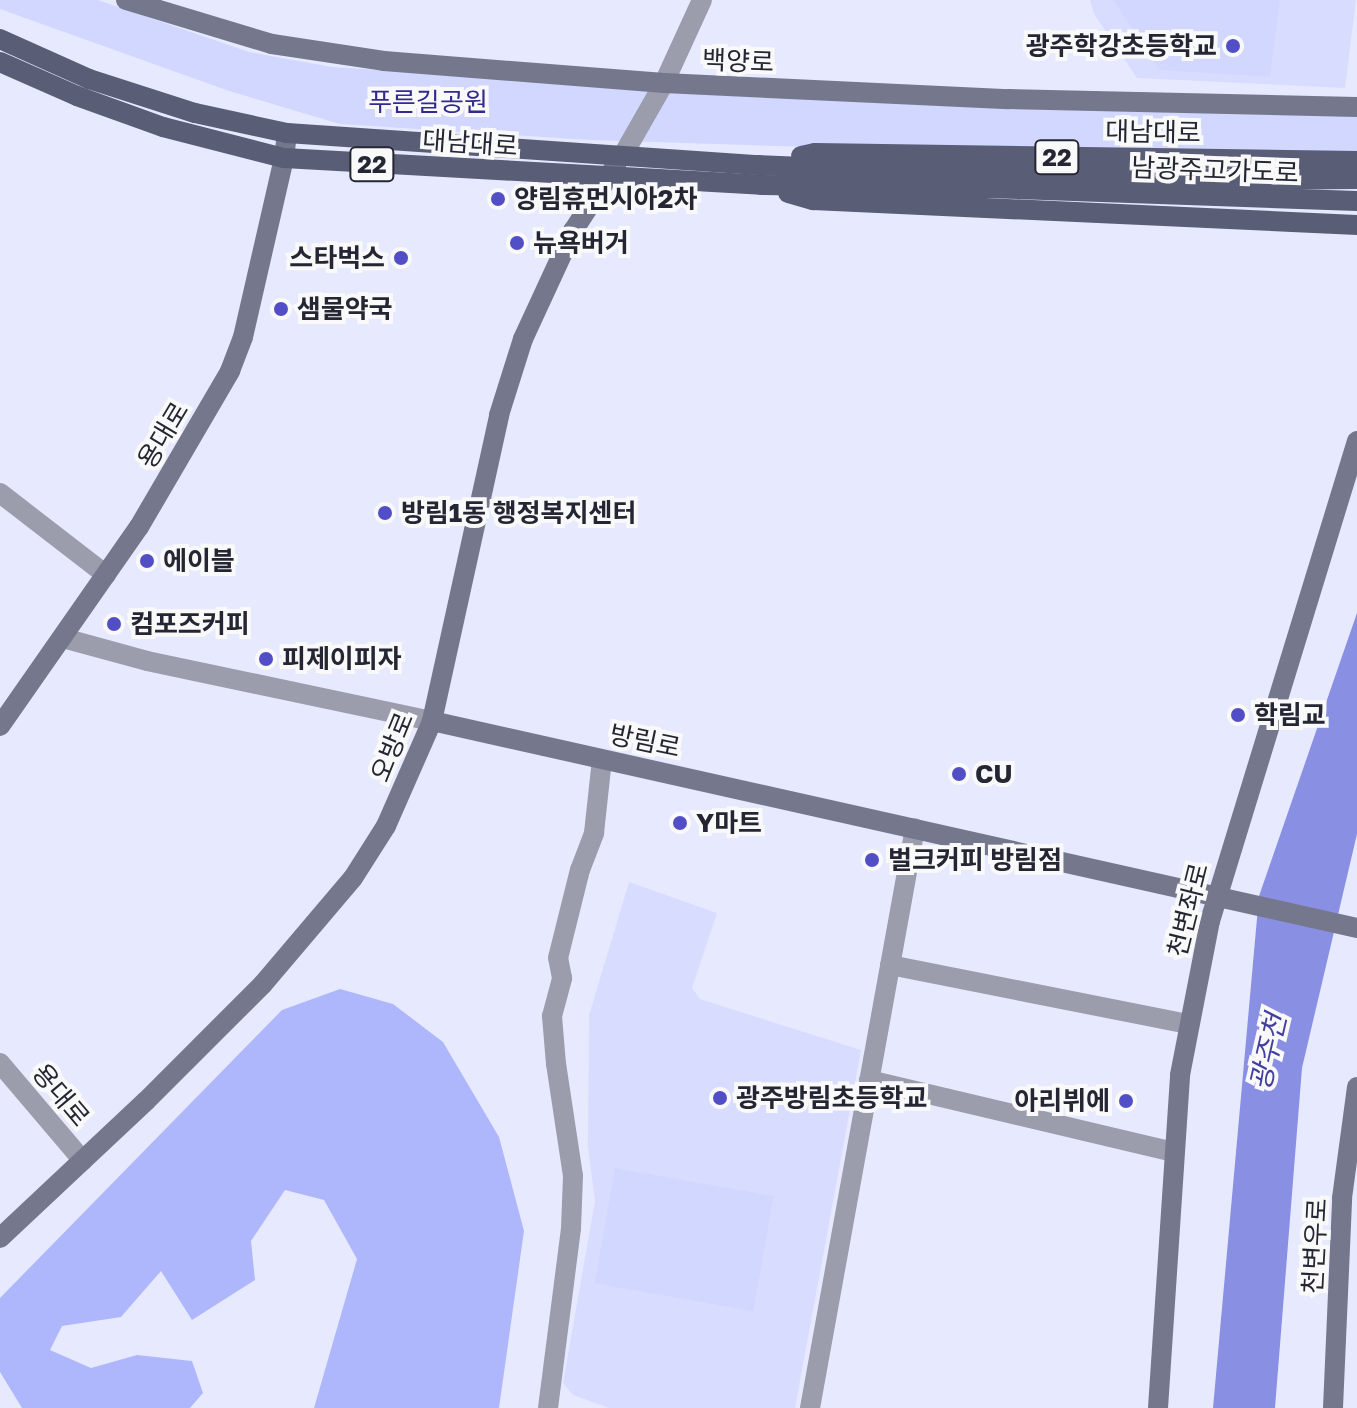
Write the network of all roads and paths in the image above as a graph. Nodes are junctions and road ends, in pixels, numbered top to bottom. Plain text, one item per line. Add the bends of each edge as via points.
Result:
1 (126, 0) edge
2 (702, 0) edge
3 (0, 39) edge
4 (0, 62) edge
5 (664, 83) junction
6 (1357, 107) edge
7 (287, 133) junction
8 (623, 155) junction
9 (284, 158) junction
10 (1357, 161) edge
11 (760, 175) junction
12 (607, 178) junction
13 (1357, 179) edge
14 (1072, 183) junction
15 (1357, 201) edge
16 (1357, 225) edge
17 (1357, 441) edge
18 (0, 494) edge
19 (106, 575) junction
20 (63, 638) junction
21 (432, 721) junction
22 (0, 726) edge
23 (602, 759) junction
24 (915, 828) junction
25 (1217, 894) junction
26 (1357, 928) edge
27 (890, 965) junction
28 (1189, 1024) junction
29 (0, 1063) edge
30 (869, 1080) junction
31 (1357, 1087) edge
32 (1174, 1152) junction
33 (83, 1161) junction
34 (0, 1238) edge
35 (548, 1408) edge
36 (810, 1408) edge
37 (1158, 1408) edge
38 (1333, 1408) edge

1 - 5 street, 백양로 via 216,30 333,56
2 - 5 street
3 - 7 main road, 대남대로 / 22 via 89,79 195,113
4 - 9 main road, 대남대로 / 22 via 163,127
5 - 6 street, 백양로 via 1009,99
5 - 8 street
7 - 8 main road, 대남대로 / 22
7 - 9 street, 용대로
8 - 11 main road, 대남대로 / 22
8 - 12 street, 오방로
9 - 12 main road, 대남대로 / 22
9 - 19 street, 용대로 via 243,337 230,371
10 - 11 main road, 대남대로 / 22 via 815,153
11 - 12 main road, 대남대로 / 22
11 - 14 main road, 대남대로
11 - 16 main road, 대남대로 / 22 via 813,200
12 - 21 street, 오방로 via 542,291 511,374
13 - 14 main road, 남광주고가도로
14 - 15 main road, 남광주고가도로
17 - 25 street, 천변좌로
18 - 19 street
19 - 20 street, 용대로
20 - 21 street, 방림로 via 147,661
20 - 22 street, 용대로
21 - 23 street, 방림로
21 - 33 street, 오방로 via 386,826 330,908 263,984
23 - 24 street, 방림로
23 - 35 street via 594,833 558,958 562,978 552,1016 573,1176
24 - 25 street, 방림로
24 - 27 street
25 - 26 street, 방림로
25 - 28 street, 천변좌로
27 - 28 street
27 - 30 street
28 - 32 street, 천변좌로
29 - 33 street, 용대로
30 - 32 street
30 - 36 street
31 - 38 street, 천변우로 via 1342,1198
32 - 37 street, 천변좌로
33 - 34 street, 오방로

